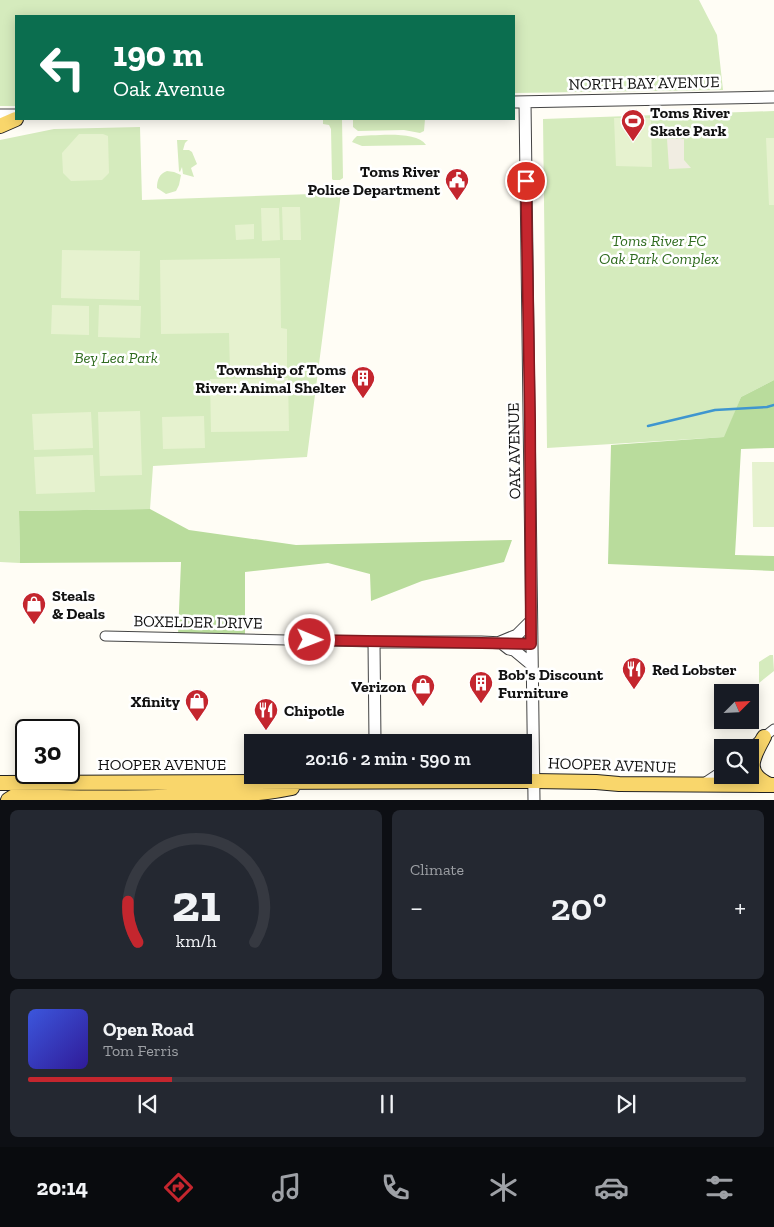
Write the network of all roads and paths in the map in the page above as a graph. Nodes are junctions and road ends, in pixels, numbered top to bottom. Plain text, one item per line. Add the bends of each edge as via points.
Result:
1 (774, 97) edge
2 (520, 102) edge
3 (0, 115) edge
4 (15, 115) edge
5 (15, 118) edge
6 (0, 126) edge
7 (531, 621) junction
8 (105, 636) dead end
9 (374, 642) junction
10 (500, 642) junction
11 (531, 644) junction
12 (532, 665) junction
13 (769, 733) edge
14 (375, 734) edge
15 (759, 741) edge
16 (714, 776) edge
17 (534, 781) junction
18 (0, 783) edge
19 (244, 783) edge
20 (315, 784) edge
21 (701, 785) junction
22 (772, 785) edge
23 (8, 800) edge
24 (534, 800) edge

1 - 2 street, NORTH BAY AVENUE
2 - 7 street, OAK AVENUE via 530,420
3 - 4 street
5 - 6 main road
7 - 10 street via 517,635
7 - 11 street, OAK AVENUE
8 - 9 street, BOXELDER DRIVE
9 - 10 street, BOXELDER DRIVE
9 - 14 street
10 - 11 street, BOXELDER DRIVE
10 - 12 street
11 - 12 street, OAK AVENUE
12 - 17 street, OAK AVENUE
13 - 15 street
13 - 22 main road via 752,763 757,777
16 - 21 street
17 - 21 main road, HOOPER AVENUE
17 - 24 street, OAK AVENUE
18 - 19 main road, HOOPER AVENUE
20 - 23 main road via 268,793 105,798 16,795
21 - 22 main road, HOOPER AVENUE

